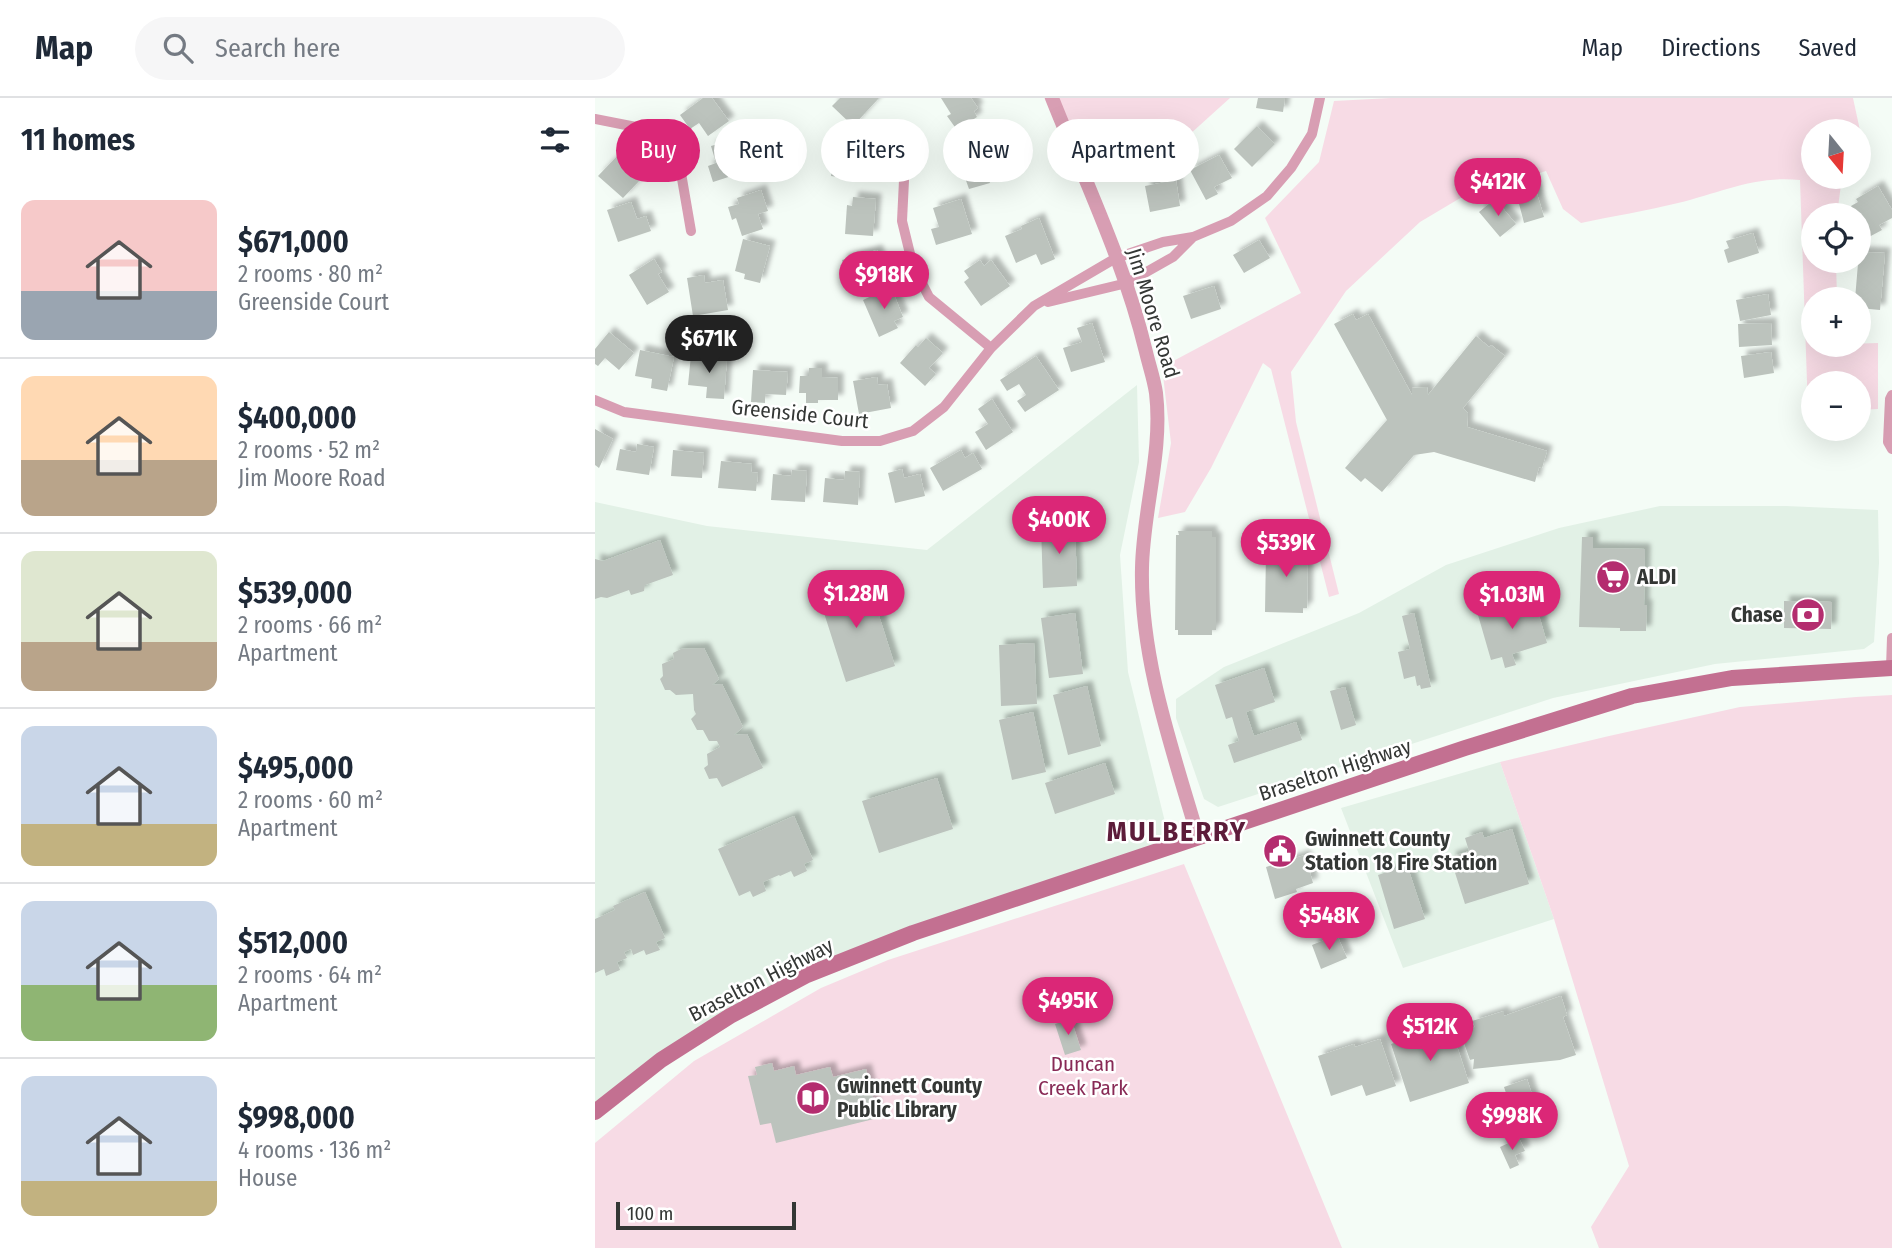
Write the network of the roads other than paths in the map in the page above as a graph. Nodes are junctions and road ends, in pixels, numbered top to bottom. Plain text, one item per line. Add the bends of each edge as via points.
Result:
1 (1052, 98) edge
2 (1320, 98) edge
3 (595, 119) edge
4 (904, 182) edge
5 (691, 231) dead end
6 (1193, 237) junction
7 (1116, 258) junction
8 (1127, 283) junction
9 (1034, 306) junction
10 (991, 348) junction
11 (1892, 395) edge
12 (595, 400) edge
13 (1892, 449) edge
14 (1892, 638) edge
15 (1892, 668) edge
16 (1198, 837) junction
17 (595, 1112) edge

1 - 7 street, Jim Moore Road
2 - 6 street via 1312,134 1267,196 1231,221
3 - 5 street via 641,128 665,144 681,173
4 - 10 street via 902,221 913,266 929,296
6 - 7 street, Greenside Court
6 - 8 street via 1173,257
7 - 8 street, Jim Moore Road
7 - 9 street, Greenside Court
8 - 9 street
8 - 16 street, Jim Moore Road via 1156,393 1157,426 1142,566 1143,621 1163,714
9 - 10 street, Greenside Court
10 - 12 street, Greenside Court via 944,407 913,431 880,441 842,441 624,412
11 - 13 street via 1888,442
14 - 15 street
15 - 16 main road, Braselton Highway via 1732,678 1632,696
16 - 17 main road, Braselton Highway via 913,933 807,975 660,1060

